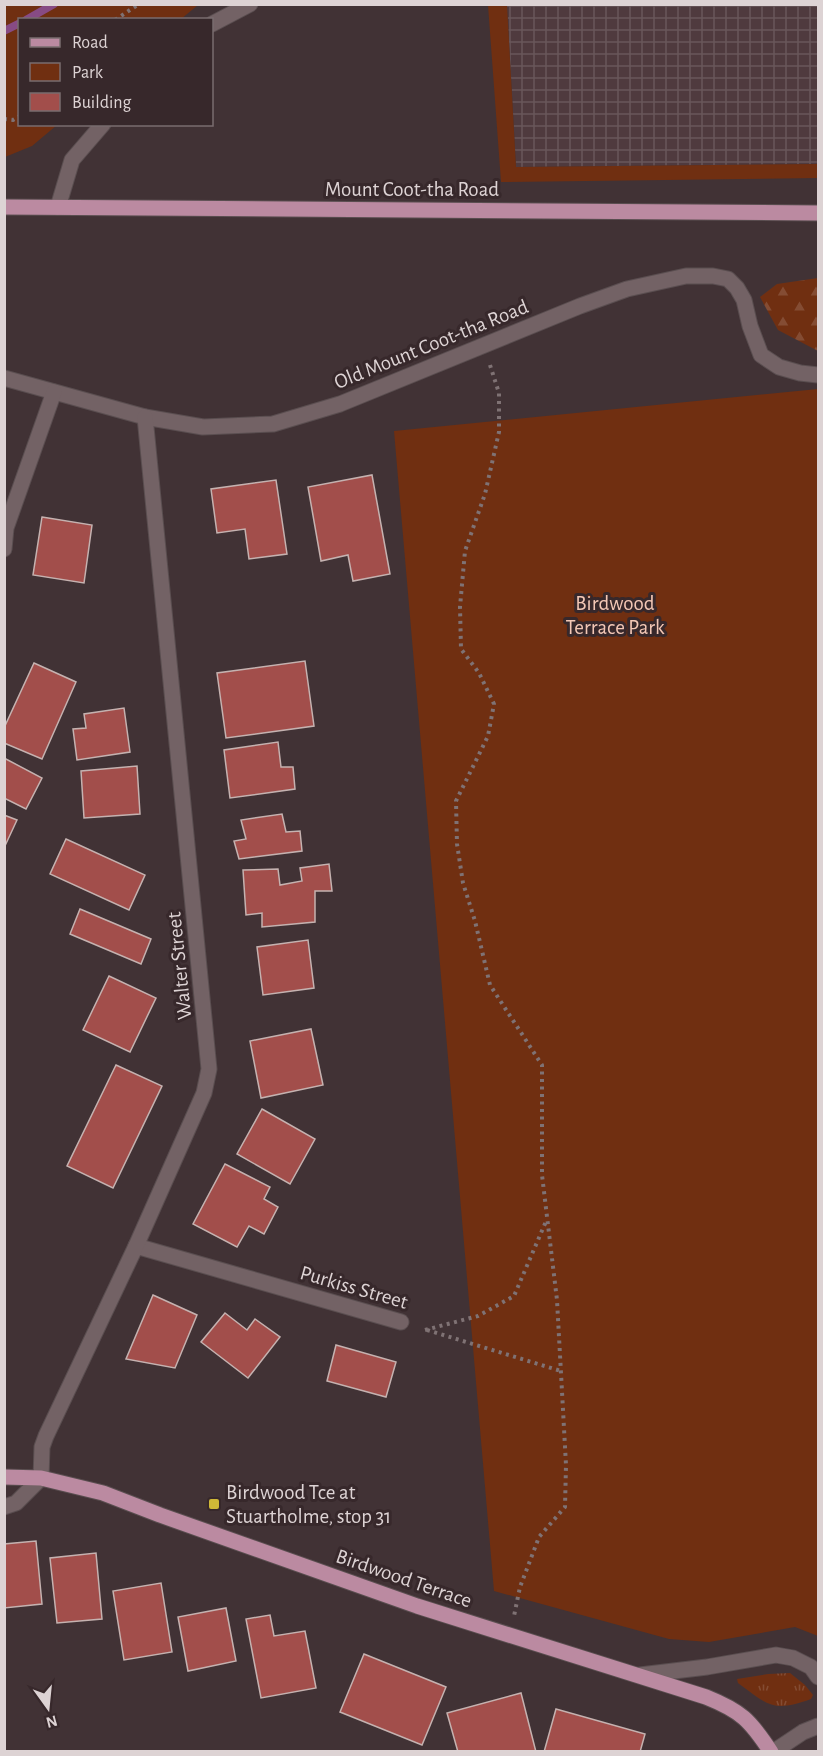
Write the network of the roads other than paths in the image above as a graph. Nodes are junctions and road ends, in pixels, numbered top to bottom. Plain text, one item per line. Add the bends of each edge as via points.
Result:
1 (250, 4) edge
2 (213, 23) edge
3 (101, 126) edge
4 (4, 207) edge
5 (58, 207) junction
6 (819, 213) edge
7 (819, 375) edge
8 (4, 378) edge
9 (54, 392) junction
10 (145, 417) junction
11 (4, 549) edge
12 (136, 1246) junction
13 (401, 1322) road end
14 (4, 1477) edge
15 (41, 1478) junction
16 (4, 1507) edge
17 (640, 1675) junction
18 (819, 1677) edge
19 (819, 1726) edge
20 (772, 1752) edge

1 - 2 street
3 - 5 street via 72,160
4 - 5 main road, Mount Coot-tha Road
5 - 6 main road, Mount Coot-tha Road
7 - 10 street, Old Mount Coot-tha Road via 779,367 761,355 744,300 728,279 686,276 627,289 340,404 273,424 203,427
8 - 9 street, Old Mount Coot-tha Road
9 - 10 street, Old Mount Coot-tha Road
9 - 11 street via 6,528
10 - 12 street, Walter Street via 209,1069 204,1093
12 - 13 street, Purkiss Street
12 - 15 street, Walter Street via 46,1436
14 - 15 main road, Birdwood Terrace
15 - 16 street via 16,1503
15 - 17 main road, Birdwood Terrace via 104,1493 383,1594
17 - 18 street via 776,1654 811,1667
17 - 20 main road, Birdwood Terrace via 729,1706 745,1717
19 - 20 street, Birdwood Terrace

